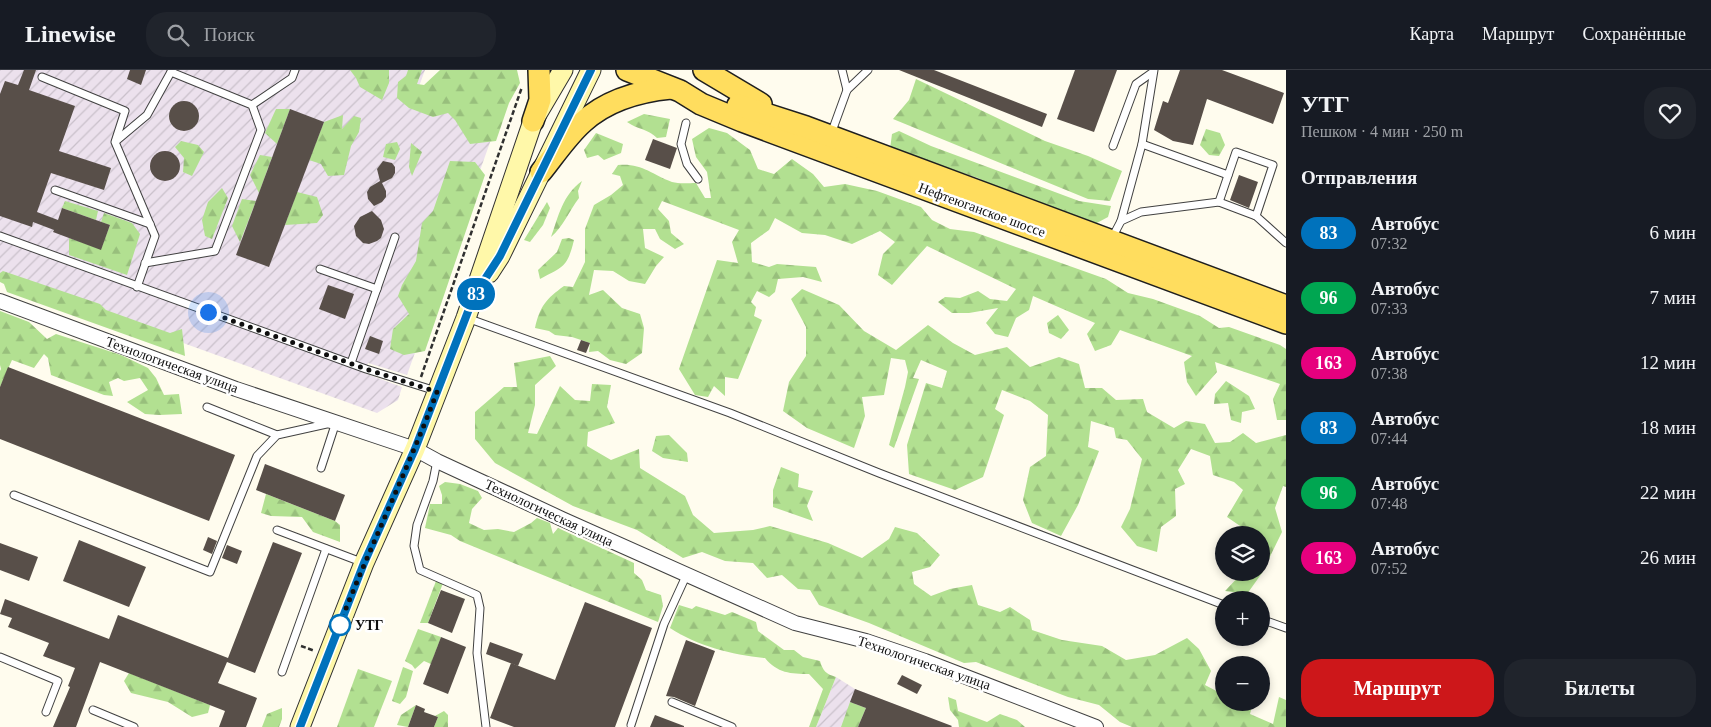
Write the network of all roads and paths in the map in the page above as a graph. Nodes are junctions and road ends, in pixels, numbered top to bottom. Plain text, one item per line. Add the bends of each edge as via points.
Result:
1 (295, 70) edge
2 (562, 70) edge
3 (591, 70) edge
4 (627, 70) edge
5 (704, 70) edge
6 (842, 70) edge
7 (868, 70) edge
8 (172, 71) edge
9 (1153, 71) edge
10 (532, 75) edge
11 (42, 78) dead end
12 (676, 89) junction
13 (847, 90) junction
14 (252, 105) junction
15 (533, 121) junction
16 (686, 123) dead end
17 (806, 127) junction
18 (830, 136) junction
19 (115, 142) junction
20 (1142, 144) junction
21 (1113, 146) dead end
22 (541, 172) junction
23 (1228, 174) junction
24 (698, 179) dead end
25 (56, 190) dead end
26 (1219, 202) junction
27 (1256, 216) junction
28 (1121, 221) junction
29 (150, 224) junction
30 (0, 236) edge
31 (395, 237) dead end
32 (1111, 241) junction
33 (1286, 243) edge
34 (145, 263) junction
35 (320, 270) dead end
36 (137, 287) junction
37 (377, 289) junction
38 (474, 296) junction
39 (0, 301) edge
40 (1286, 306) edge
41 (466, 318) junction
42 (1286, 323) edge
43 (351, 364) junction
44 (418, 385) junction
45 (437, 392) junction
46 (207, 408) dead end
47 (336, 422) junction
48 (277, 435) junction
49 (415, 449) junction
50 (437, 460) junction
51 (321, 468) dead end
52 (14, 495) dead end
53 (277, 530) dead end
54 (326, 548) junction
55 (364, 563) junction
56 (686, 576) junction
57 (1215, 602) edge
58 (1270, 622) edge
59 (1286, 628) edge
60 (0, 658) edge
61 (282, 672) dead end
62 (672, 702) dead end
63 (93, 710) dead end
64 (46, 712) dead end
65 (631, 725) dead end
66 (1091, 726) edge
67 (134, 727) edge
68 (300, 727) edge
69 (486, 727) edge
70 (732, 727) edge

1 - 14 lane via 292,78
2 - 15 main road
3 - 22 main road
4 - 12 main road, Нефтеюганское шоссе
5 - 17 main road via 750,99
6 - 13 lane
7 - 13 lane
8 - 14 lane
8 - 19 lane via 147,115
9 - 20 lane
9 - 21 lane via 1136,84
10 - 15 main road via 540,100
10 - 44 path
11 - 19 lane via 125,110
12 - 17 main road, Нефтеюганское шоссе via 705,94
12 - 22 main road via 652,90 604,106 582,122
12 - 42 main road, Нефтеюганское шоссе via 701,104 742,121
13 - 18 lane
14 - 34 lane via 260,130 215,251
15 - 38 main road
16 - 24 lane via 682,144 687,164
17 - 18 main road, Нефтеюганское шоссе
18 - 32 main road, Нефтеюганское шоссе
19 - 29 lane
20 - 23 lane
20 - 28 lane
22 - 38 main road via 500,256
23 - 26 lane
23 - 27 lane via 1236,152 1273,165
25 - 29 lane
26 - 27 lane
26 - 28 lane via 1141,212
27 - 33 lane
28 - 32 lane
29 - 34 lane via 155,236
30 - 36 lane
31 - 37 lane
32 - 40 main road, Нефтеюганское шоссе
34 - 36 lane
35 - 37 lane
36 - 43 lane
37 - 43 lane
38 - 41 main road
39 - 47 street, Технологическая улица via 236,389
41 - 45 main road
41 - 57 lane via 730,413
43 - 44 lane
44 - 45 lane
45 - 49 main road
46 - 48 lane
47 - 48 lane
47 - 49 street, Технологическая улица
47 - 51 lane
48 - 52 lane via 257,456 210,572
49 - 50 street, Технологическая улица
49 - 55 main road
50 - 56 street, Технологическая улица
50 - 69 lane via 417,525 414,546 420,570 477,595 480,608 477,653
53 - 54 lane
54 - 55 lane
54 - 61 lane
55 - 68 main road
56 - 65 lane via 664,624
56 - 66 street, Технологическая улица via 795,623 926,661
58 - 59 lane
60 - 64 lane via 58,681
62 - 70 lane
63 - 67 lane

